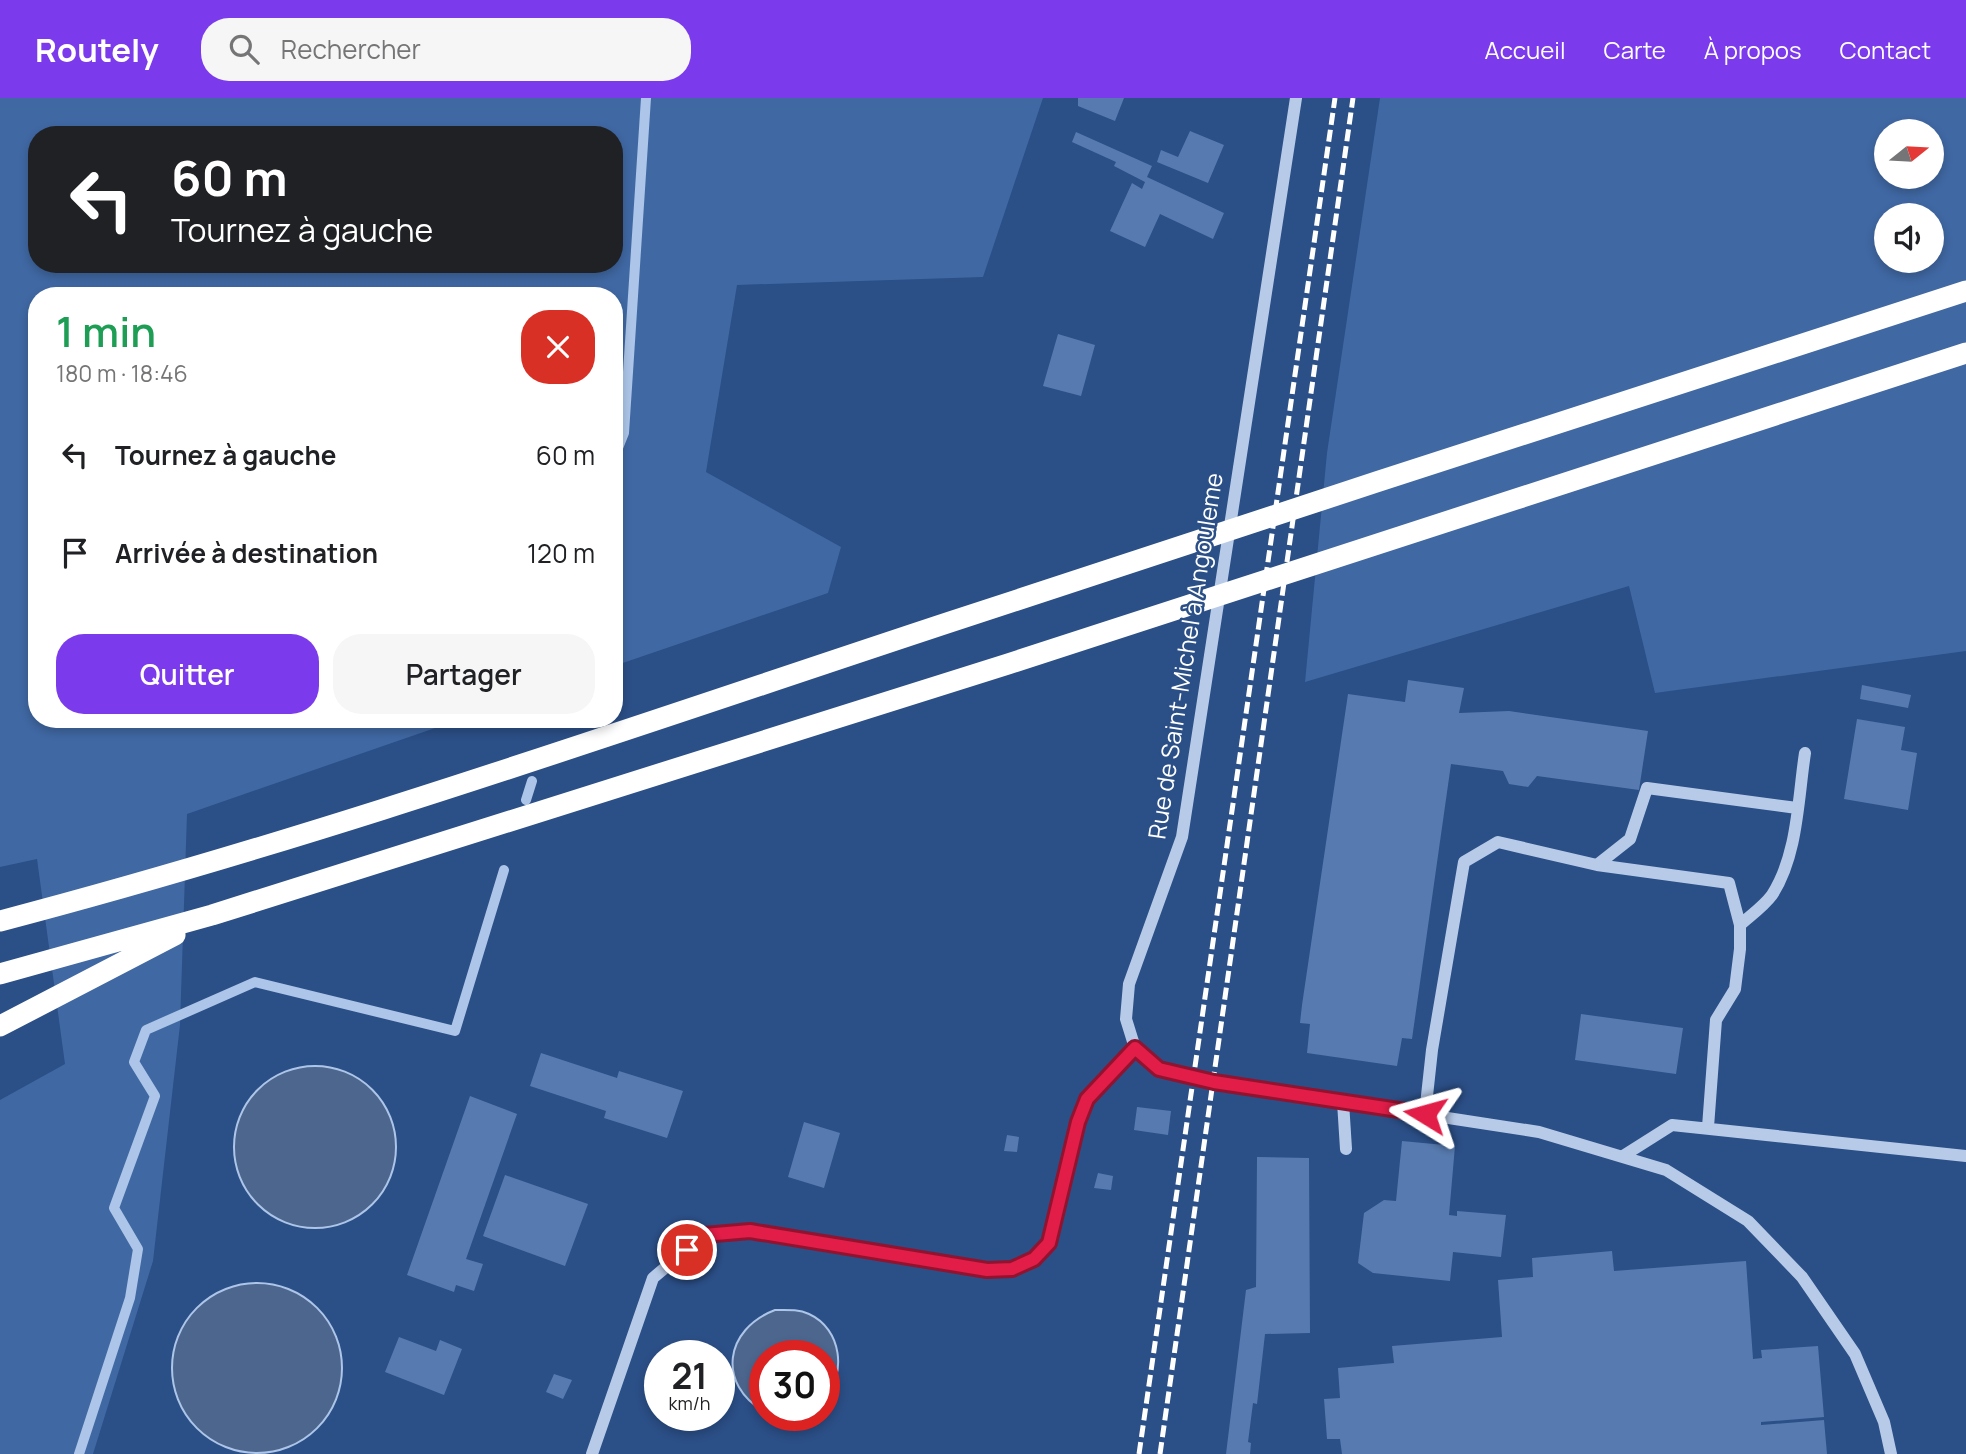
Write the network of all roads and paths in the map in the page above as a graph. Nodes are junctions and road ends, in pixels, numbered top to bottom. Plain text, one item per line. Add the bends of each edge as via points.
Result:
1 (1296, 98) edge
2 (1966, 292) edge
3 (1966, 353) edge
4 (1805, 753) dead end
5 (1797, 808) junction
6 (1597, 864) junction
7 (212, 915) junction
8 (0, 921) edge
9 (1740, 925) junction
10 (0, 974) edge
11 (0, 1026) edge
12 (1135, 1048) junction
13 (1343, 1101) junction
14 (1425, 1114) junction
15 (1708, 1127) junction
16 (1346, 1149) dead end
17 (1623, 1156) junction
18 (1966, 1156) edge
19 (592, 1454) edge
20 (1891, 1454) edge

1 - 12 street, Rue de Saint-Michel à Angouleme via 1182,837 1129,984 1126,1019
2 - 8 highway via 253,849
3 - 7 highway
4 - 5 street
5 - 6 street via 1647,788 1630,839
5 - 9 street via 1791,847 1775,888
6 - 9 street via 1729,883
6 - 14 street via 1498,842 1464,862
7 - 10 highway
7 - 11 highway
9 - 15 street via 1735,989 1716,1020
12 - 13 street via 1159,1069
12 - 19 street via 1087,1099 1049,1243 1034,1259 1012,1269 987,1270 750,1231 704,1235 653,1278
13 - 14 street
13 - 16 street
14 - 17 street via 1539,1132
15 - 17 street via 1672,1125
15 - 18 street
17 - 20 street via 1667,1170 1748,1221 1802,1277 1855,1354 1884,1422

